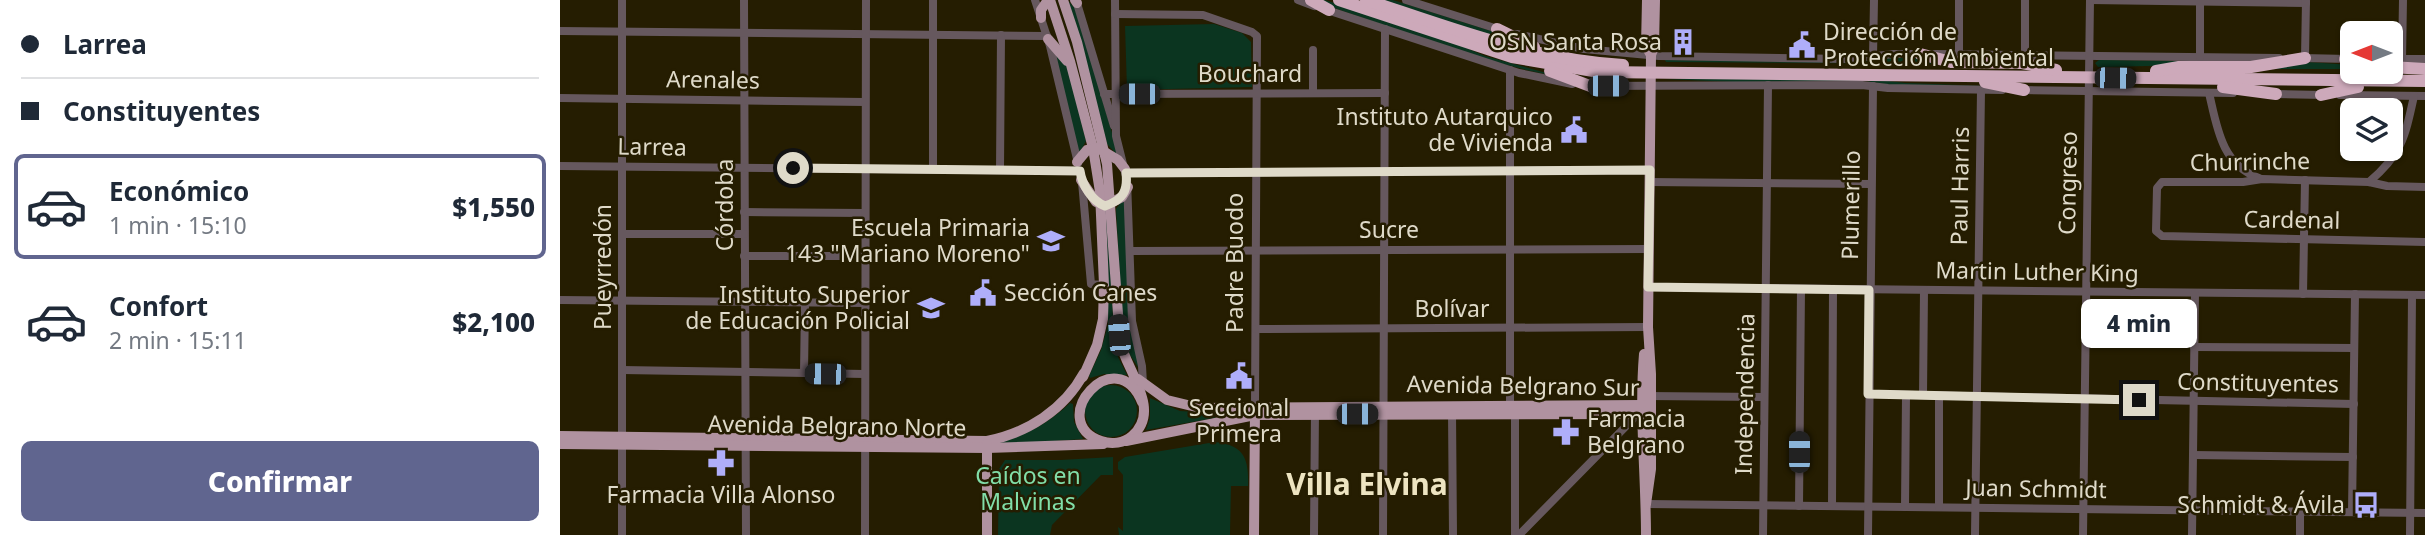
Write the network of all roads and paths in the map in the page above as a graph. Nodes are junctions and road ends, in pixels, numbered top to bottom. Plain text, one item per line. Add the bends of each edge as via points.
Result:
1 (622, 0) edge
2 (744, 0) edge
3 (866, 0) edge
4 (933, 0) edge
5 (1035, 0) edge
6 (1049, 0) edge
7 (1063, 0) edge
8 (1115, 0) edge
9 (1298, 0) edge
10 (1311, 0) edge
11 (1339, 0) edge
12 (1366, 0) edge
13 (1406, 0) edge
14 (1647, 0) edge
15 (1655, 0) edge
16 (1874, 0) edge
17 (1959, 0) edge
18 (2025, 0) edge
19 (2090, 0) edge
20 (2403, 0) edge
21 (1076, 1) edge
22 (2151, 1) edge
23 (2200, 1) edge
24 (2255, 1) edge
25 (2306, 2) edge
26 (1329, 10) junction
27 (1115, 14) junction
28 (1041, 18) junction
29 (2403, 21) edge
30 (1385, 29) junction
31 (1497, 29) junction
32 (560, 31) edge
33 (622, 31) junction
34 (744, 32) junction
35 (866, 34) junction
36 (933, 34) junction
37 (1001, 35) junction
38 (1048, 37) junction
39 (1451, 37) junction
40 (1313, 50) dead end
41 (1920, 54) junction
42 (1959, 54) junction
43 (2025, 55) junction
44 (2090, 56) junction
45 (1873, 57) junction
46 (2200, 57) junction
47 (2305, 58) junction
48 (2340, 59) edge
49 (2403, 59) edge
50 (2425, 59) edge
51 (1623, 65) junction
52 (2403, 68) edge
53 (1072, 69) junction
54 (2056, 69) junction
55 (1510, 70) junction
56 (1650, 70) junction
57 (2156, 71) junction
58 (2425, 71) edge
59 (2115, 78) junction
60 (2088, 80) junction
61 (1873, 81) junction
62 (2425, 81) edge
63 (1768, 85) junction
64 (1590, 86) junction
65 (2425, 87) edge
66 (1981, 90) junction
67 (2024, 90) junction
68 (1257, 93) junction
69 (1313, 93) junction
70 (1385, 93) junction
71 (2209, 93) junction
72 (1104, 94) junction
73 (1116, 94) junction
74 (2276, 94) junction
75 (2321, 94) junction
76 (2414, 96) junction
77 (2425, 96) edge
78 (560, 98) edge
79 (622, 98) junction
80 (744, 100) junction
81 (866, 102) junction
82 (1116, 136) junction
83 (1098, 149) junction
84 (560, 166) edge
85 (622, 166) junction
86 (744, 167) junction
87 (866, 169) junction
88 (933, 169) junction
89 (1000, 170) junction
90 (1079, 171) junction
91 (1126, 171) junction
92 (1385, 171) junction
93 (1510, 171) junction
94 (1256, 172) junction
95 (1649, 176) junction
96 (2262, 179) junction
97 (2305, 180) junction
98 (2369, 182) junction
99 (1767, 183) junction
100 (1871, 184) junction
101 (1128, 187) junction
102 (2425, 187) edge
103 (1106, 204) junction
104 (744, 212) junction
105 (865, 212) junction
106 (622, 234) junction
107 (744, 234) junction
108 (2158, 234) joint
109 (2304, 239) junction
110 (2425, 242) edge
111 (1510, 249) junction
112 (1649, 249) junction
113 (1256, 250) junction
114 (1385, 250) junction
115 (1130, 251) junction
116 (744, 256) junction
117 (865, 256) junction
118 (1104, 285) junction
119 (1648, 287) junction
120 (1765, 289) junction
121 (1801, 289) junction
122 (1833, 289) junction
123 (1869, 290) junction
124 (1924, 290) junction
125 (1978, 291) junction
126 (2086, 292) junction
127 (2195, 293) junction
128 (2303, 294) junction
129 (2355, 294) junction
130 (2412, 295) junction
131 (2425, 295) edge
132 (560, 300) edge
133 (622, 300) junction
134 (744, 302) junction
135 (805, 303) junction
136 (865, 303) junction
137 (1648, 327) junction
138 (1385, 328) junction
139 (1510, 328) junction
140 (1255, 329) junction
141 (2194, 347) junction
142 (2354, 348) junction
143 (622, 370) junction
144 (745, 372) junction
145 (804, 373) junction
146 (1084, 373) junction
147 (865, 374) junction
148 (1129, 378) junction
149 (1099, 382) junction
150 (1141, 386) junction
151 (1080, 391) junction
152 (1868, 394) junction
153 (1906, 395) junction
154 (1923, 395) junction
155 (1939, 396) junction
156 (1977, 396) junction
157 (1764, 397) junction
158 (2085, 398) junction
159 (1066, 399) junction
160 (2194, 401) junction
161 (1142, 402) junction
162 (2354, 404) junction
163 (1645, 406) junction
164 (1255, 410) junction
165 (1315, 410) junction
166 (1384, 410) junction
167 (1452, 410) junction
168 (1512, 410) junction
169 (1080, 411) junction
170 (560, 436) edge
171 (622, 441) junction
172 (746, 442) junction
173 (865, 443) junction
174 (1116, 443) junction
175 (560, 444) edge
176 (987, 445) junction
177 (2193, 455) junction
178 (2353, 457) junction
179 (1646, 504) junction
180 (1763, 505) junction
181 (1799, 506) junction
182 (1832, 506) junction
183 (1868, 506) junction
184 (1905, 507) junction
185 (1939, 507) junction
186 (1976, 508) junction
187 (2084, 509) junction
188 (2193, 511) junction
189 (2300, 512) junction
190 (2352, 512) junction
191 (2410, 512) junction
192 (2425, 513) edge
193 (622, 535) edge
194 (747, 535) edge
195 (865, 535) edge
196 (987, 535) edge
197 (1254, 535) edge
198 (1314, 535) edge
199 (1383, 535) edge
200 (1452, 535) edge
201 (1517, 535) edge
202 (1646, 535) edge
203 (1763, 535) edge
204 (1868, 535) edge
205 (1975, 535) edge
206 (2083, 535) edge
207 (2193, 535) edge
208 (2300, 535) edge
209 (2410, 535) edge

1 - 33 street, Pueyrredón
2 - 34 street, Córdoba
3 - 35 street
4 - 36 street
5 - 28 street
6 - 28 main road
6 - 53 main road
7 - 83 main road via 1077,42
8 - 27 street
9 - 26 street
10 - 26 highway
11 - 39 highway
12 - 51 highway via 1515,48
13 - 31 street
14 - 56 main road
15 - 56 main road
16 - 45 street
17 - 42 street
18 - 43 street
19 - 22 street
19 - 44 street, Congreso
20 - 29 street
21 - 72 street
22 - 23 street
23 - 24 street
23 - 46 street
24 - 25 street
25 - 47 street
26 - 30 street
27 - 68 street, Padre Buodo via 1203,15 1256,34
27 - 73 street
28 - 38 street
30 - 55 street
30 - 70 street
31 - 51 highway via 1536,48
31 - 56 street
32 - 33 street
33 - 34 street
33 - 79 street, Pueyrredón
34 - 35 street
34 - 80 street, Córdoba
35 - 36 street
35 - 81 street
36 - 37 street
36 - 88 street
37 - 38 street
37 - 89 street
38 - 53 main road
38 - 90 street
39 - 56 highway via 1542,64 1599,72
39 - 64 highway via 1485,54
40 - 69 street
41 - 42 street
41 - 45 street
41 - 54 highway via 1951,62
42 - 43 street
43 - 44 street
44 - 46 street
44 - 60 street, Congreso
45 - 56 street
46 - 47 street
47 - 48 street
47 - 57 highway
49 - 50 street
51 - 56 highway
52 - 58 highway
53 - 83 main road
54 - 56 highway
54 - 60 highway
55 - 64 street
55 - 93 street
56 - 61 highway
56 - 63 street
56 - 64 street
56 - 95 main road
57 - 58 highway
57 - 60 highway
59 - 60 highway
59 - 62 highway
59 - 74 highway via 2149,85 2231,87
60 - 61 highway
60 - 67 street
60 - 71 street
60 - 126 street, Congreso
61 - 63 street
61 - 66 street
61 - 67 highway via 1984,82
61 - 100 street, Plumerillo
63 - 99 street, Independencia
65 - 75 highway via 2353,88
66 - 67 street
66 - 125 street, Paul Harris
68 - 69 street, Bouchard
68 - 73 street, Bouchard
68 - 94 street, Padre Buodo
69 - 70 street, Bouchard
70 - 92 street
71 - 74 street
71 - 96 street via 2224,149 2243,170
72 - 73 street, Bouchard
72 - 82 street
73 - 82 street
74 - 75 street
75 - 76 street
76 - 77 street
76 - 98 street via 2398,152
78 - 79 street, Arenales
79 - 80 street, Arenales
79 - 85 street, Pueyrredón
80 - 81 street, Arenales
80 - 86 street, Córdoba
81 - 87 street
82 - 91 street
83 - 90 main road via 1086,151
83 - 91 main road
83 - 103 main road
84 - 85 street, Larrea
85 - 86 street, Larrea
85 - 106 street, Pueyrredón
86 - 87 street, Larrea
86 - 104 street, Córdoba
87 - 88 street, Larrea
87 - 105 street
88 - 89 street, Larrea
89 - 90 street, Larrea
90 - 103 main road via 1095,200
90 - 118 street via 1091,284
91 - 94 street
91 - 101 street
92 - 93 street
92 - 94 street
92 - 114 street
93 - 95 street
93 - 111 street
94 - 113 street, Padre Buodo
95 - 99 street
95 - 112 main road
96 - 97 street, Churrinche
96 - 108 street, Churrinche via 2158,184
97 - 98 street, Churrinche
97 - 109 street
98 - 102 street, Churrinche
99 - 100 street
99 - 120 street, Independencia
100 - 123 street, Plumerillo
101 - 103 main road via 1122,197
101 - 115 street
103 - 118 main road
103 - 148 main road via 1119,335
104 - 105 street
104 - 107 street, Córdoba
105 - 117 street
106 - 107 street
106 - 133 street, Pueyrredón
107 - 116 street, Córdoba
108 - 109 street, Cardenal
109 - 110 street, Cardenal
109 - 128 street
111 - 112 street, Sucre
111 - 114 street, Sucre
111 - 139 street
112 - 119 main road
113 - 114 street, Sucre
113 - 115 street, Sucre
113 - 140 street, Padre Buodo
114 - 138 street
115 - 150 street via 1132,325 1142,366
116 - 117 street
116 - 134 street, Córdoba
117 - 136 street
118 - 146 main road via 1101,332
119 - 120 street, Martin Luther King
119 - 137 main road
120 - 121 street, Martin Luther King
120 - 157 street, Independencia
121 - 122 street, Martin Luther King
121 - 181 street
122 - 123 street, Martin Luther King
122 - 182 street
123 - 124 street, Martin Luther King
123 - 152 street, Plumerillo
124 - 125 street, Martin Luther King
124 - 154 street
125 - 126 street, Martin Luther King
125 - 156 street, Paul Harris
126 - 127 street, Martin Luther King
126 - 158 street, Congreso
127 - 128 street, Martin Luther King
127 - 141 street
128 - 129 street, Martin Luther King
129 - 130 street, Martin Luther King
129 - 142 street
130 - 131 street, Martin Luther King
130 - 191 street
132 - 133 street
133 - 134 street
133 - 143 street, Pueyrredón
134 - 135 street
134 - 144 street, Córdoba
135 - 136 street
135 - 145 street
136 - 147 street
137 - 139 street, Bolívar
137 - 163 main road
138 - 139 street, Bolívar
138 - 140 street, Bolívar
138 - 166 street
139 - 168 street
140 - 164 street, Padre Buodo
141 - 142 street
141 - 160 street
142 - 162 street
143 - 144 street
143 - 171 street, Pueyrredón
144 - 145 street
144 - 172 street, Córdoba
145 - 147 street
146 - 151 main road
146 - 159 main road, Avenida Belgrano Norte
147 - 173 street
148 - 149 main road
148 - 150 main road
148 - 161 main road
149 - 151 main road, Avenida Belgrano Norte
149 - 169 main road via 1084,396
150 - 161 main road
150 - 164 main road, Avenida Belgrano Sur via 1194,407
151 - 159 main road, Avenida Belgrano Norte
151 - 169 main road
152 - 153 street, Constituyentes
152 - 183 street, Plumerillo
153 - 154 street, Constituyentes
153 - 184 street
154 - 155 street, Constituyentes
155 - 156 street, Constituyentes
155 - 185 street
156 - 158 street, Constituyentes
156 - 186 street, Paul Harris
157 - 163 street
157 - 180 street, Independencia
158 - 160 street, Constituyentes
158 - 187 street, Congreso
159 - 176 main road, Avenida Belgrano Norte via 1035,423
160 - 162 street, Constituyentes
160 - 177 street
161 - 174 main road via 1139,428
162 - 178 street
163 - 168 main road, Avenida Belgrano Sur
163 - 179 main road
163 - 201 street
164 - 165 main road, Avenida Belgrano Sur
164 - 174 main road, Avenida Belgrano Sur
164 - 197 main road, Padre Buodo
165 - 166 main road, Avenida Belgrano Sur
165 - 198 street
166 - 167 main road, Avenida Belgrano Sur
166 - 199 street
167 - 168 main road, Avenida Belgrano Sur
167 - 200 street
168 - 201 street
169 - 174 main road via 1090,434
170 - 171 main road, Avenida Belgrano Norte
171 - 172 main road, Avenida Belgrano Norte
171 - 175 main road, Avenida Belgrano Norte
171 - 193 street, Pueyrredón
172 - 173 main road, Avenida Belgrano Norte
172 - 194 street, Córdoba
173 - 176 main road, Avenida Belgrano Norte
173 - 195 street
174 - 176 main road, Avenida Belgrano Norte
176 - 196 main road
177 - 178 street
177 - 188 street
178 - 190 street
179 - 180 street, Juan Schmidt
179 - 202 main road
180 - 181 street, Juan Schmidt
180 - 203 street, Independencia
181 - 182 street, Juan Schmidt
182 - 183 street, Juan Schmidt
183 - 184 street, Juan Schmidt
183 - 204 street, Plumerillo
184 - 185 street, Juan Schmidt
185 - 186 street, Juan Schmidt
186 - 187 street, Juan Schmidt
186 - 205 street, Paul Harris
187 - 188 street, Juan Schmidt
187 - 206 street, Congreso
188 - 189 street, Juan Schmidt
188 - 207 street
189 - 190 street, Juan Schmidt
189 - 208 street
190 - 191 street, Juan Schmidt
191 - 192 street, Juan Schmidt
191 - 209 street

